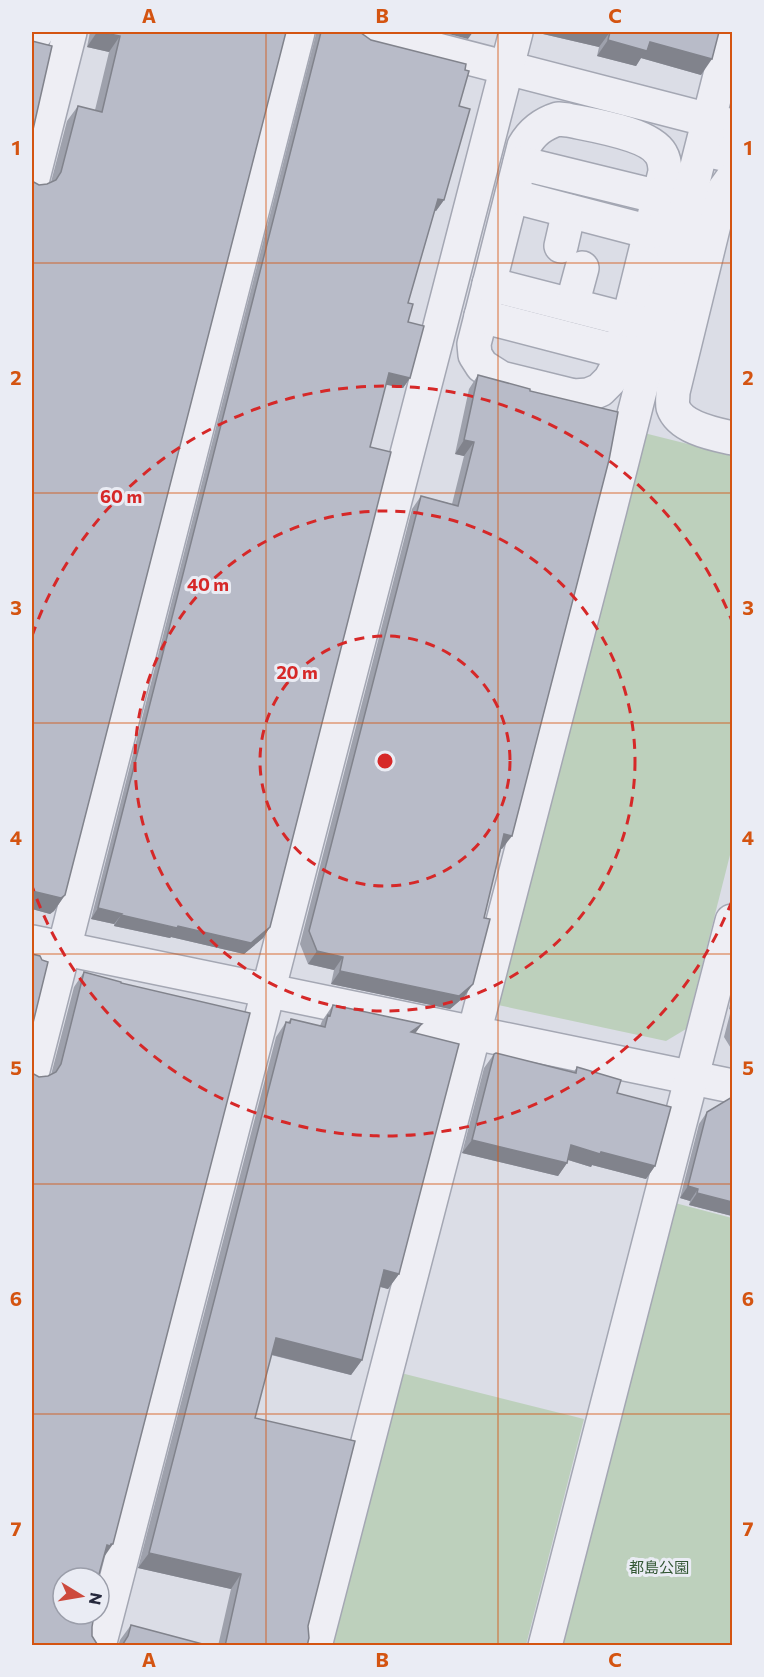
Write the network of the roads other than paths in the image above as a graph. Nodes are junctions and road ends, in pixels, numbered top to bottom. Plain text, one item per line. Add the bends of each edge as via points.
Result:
1 (37, 32) edge
2 (70, 32) edge
3 (298, 32) edge
4 (368, 32) edge
5 (516, 32) edge
6 (731, 32) edge
7 (32, 36) edge
8 (507, 68) junction
9 (714, 140) edge
10 (656, 147) junction
11 (520, 163) junction
12 (732, 179) edge
13 (32, 182) edge
14 (512, 196) junction
15 (659, 197) junction
16 (569, 211) junction
17 (650, 232) junction
18 (489, 284) junction
19 (572, 305) junction
20 (481, 316) junction
21 (629, 320) junction
22 (621, 352) junction
23 (732, 438) edge
24 (732, 921) edge
25 (32, 942) edge
26 (64, 949) junction
27 (268, 991) junction
28 (474, 1033) junction
29 (32, 1074) edge
30 (692, 1078) junction
31 (732, 1086) edge
32 (99, 1646) edge
33 (315, 1646) edge
34 (545, 1646) edge

1 - 7 street
2 - 13 street
3 - 26 street
4 - 8 street
5 - 8 street
6 - 9 street
8 - 9 street
8 - 27 street
9 - 10 street
9 - 28 street via 628,441
10 - 11 street via 629,134 558,120 547,122 530,136
10 - 15 street via 662,154 665,172
11 - 14 street
11 - 15 street
12 - 23 street via 720,200 673,392 673,407 680,417 700,430
14 - 16 street
14 - 18 street
15 - 17 street
16 - 17 street
16 - 19 street
17 - 21 street
18 - 19 street
18 - 20 street
19 - 21 street
20 - 22 street
20 - 22 street via 475,355 482,366 501,378 574,396 588,395 610,380
21 - 22 street
24 - 30 street
25 - 26 street
26 - 27 street
26 - 29 street
27 - 28 street
27 - 32 street
28 - 30 street
28 - 33 street
30 - 31 street
30 - 34 street

